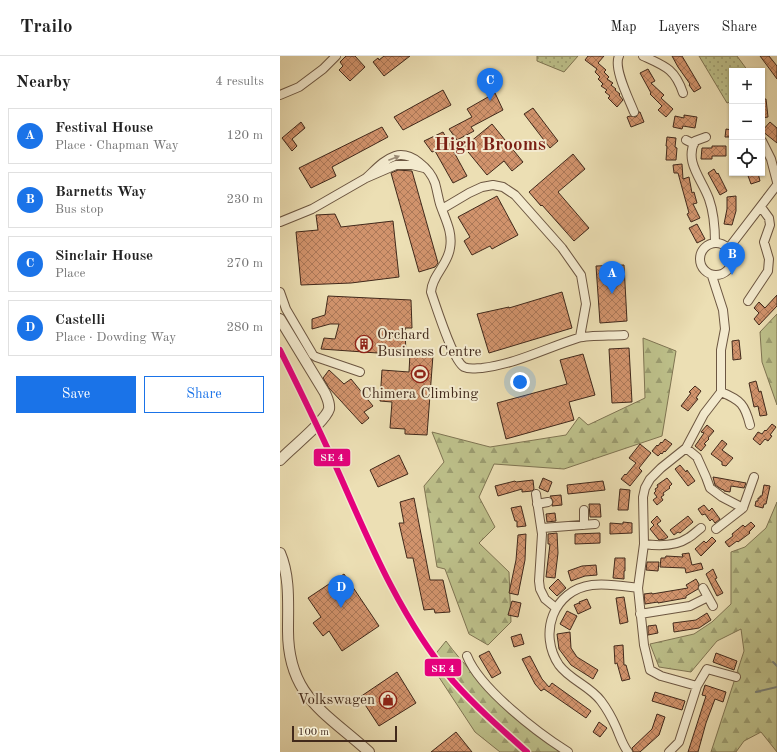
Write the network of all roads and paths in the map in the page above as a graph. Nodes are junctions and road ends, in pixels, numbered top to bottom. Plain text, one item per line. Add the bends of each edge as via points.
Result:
1 (336, 56) edge
2 (619, 56) edge
3 (643, 56) edge
4 (683, 93) dead end
5 (280, 95) edge
6 (634, 112) dead end
7 (706, 137) dead end
8 (765, 147) edge
9 (777, 182) edge
10 (777, 185) edge
11 (761, 207) junction
12 (442, 209) junction
13 (280, 222) edge
14 (715, 243) junction
15 (728, 249) junction
16 (712, 276) junction
17 (280, 292) edge
18 (748, 301) dead end
19 (280, 319) edge
20 (624, 336) dead end
21 (580, 337) junction
22 (360, 372) dead end
23 (721, 392) junction
24 (750, 425) dead end
25 (686, 448) junction
26 (280, 460) edge
27 (754, 477) dead end
28 (536, 494) dead end
29 (548, 502) dead end
30 (537, 504) junction
31 (743, 508) junction
32 (584, 510) dead end
33 (584, 524) junction
34 (595, 524) dead end
35 (542, 528) junction
36 (701, 528) dead end
37 (716, 529) dead end
38 (644, 544) junction
39 (281, 560) edge
40 (638, 588) junction
41 (703, 588) dead end
42 (708, 597) junction
43 (713, 606) dead end
44 (556, 608) junction
45 (640, 614) junction
46 (467, 656) dead end
47 (736, 677) dead end
48 (697, 686) junction
49 (369, 752) edge
50 (568, 752) edge
51 (628, 752) edge
52 (669, 752) edge

1 - 5 street via 299,87
2 - 6 street via 617,63 622,82
3 - 4 street via 671,70
7 - 14 street via 690,142 690,153 695,170 709,198
8 - 9 street
10 - 11 street
11 - 15 street
11 - 18 street via 770,224 764,242 769,259 768,271
12 - 13 street via 435,183 425,168 411,158 399,155 383,162 366,178 312,209
12 - 21 street via 482,187 503,187 515,195 562,248 581,275 586,304
12 - 21 street via 451,234 450,249 432,284 431,292 456,357 463,366 472,369 499,366
14 - 15 street
14 - 16 street via 706,246 699,260 703,270
15 - 16 street via 732,258 730,268 722,275
16 - 23 street via 723,310 725,329 721,350
17 - 22 street via 286,309 313,355
19 - 26 street via 325,393 329,408 320,421
20 - 21 street
23 - 24 street via 744,406
23 - 25 street via 704,414
25 - 31 street via 697,457 710,488
25 - 38 street via 661,468 645,488
27 - 31 street
28 - 30 street
29 - 30 street
30 - 35 street
31 - 37 street
32 - 33 street
33 - 34 street
33 - 35 street
35 - 44 street via 540,589 545,599
36 - 38 street via 687,539 668,545
38 - 40 street
39 - 49 street via 287,584 288,634 296,677 308,697 320,710
40 - 44 street via 592,585 581,588 562,600
40 - 45 street
41 - 42 street
42 - 43 street
42 - 45 street via 690,606
44 - 51 street via 549,632 554,656 566,672 597,696 611,717
45 - 48 street via 650,670 661,676
46 - 50 street via 486,683 515,713
47 - 48 street via 707,669
48 - 52 street via 679,742

